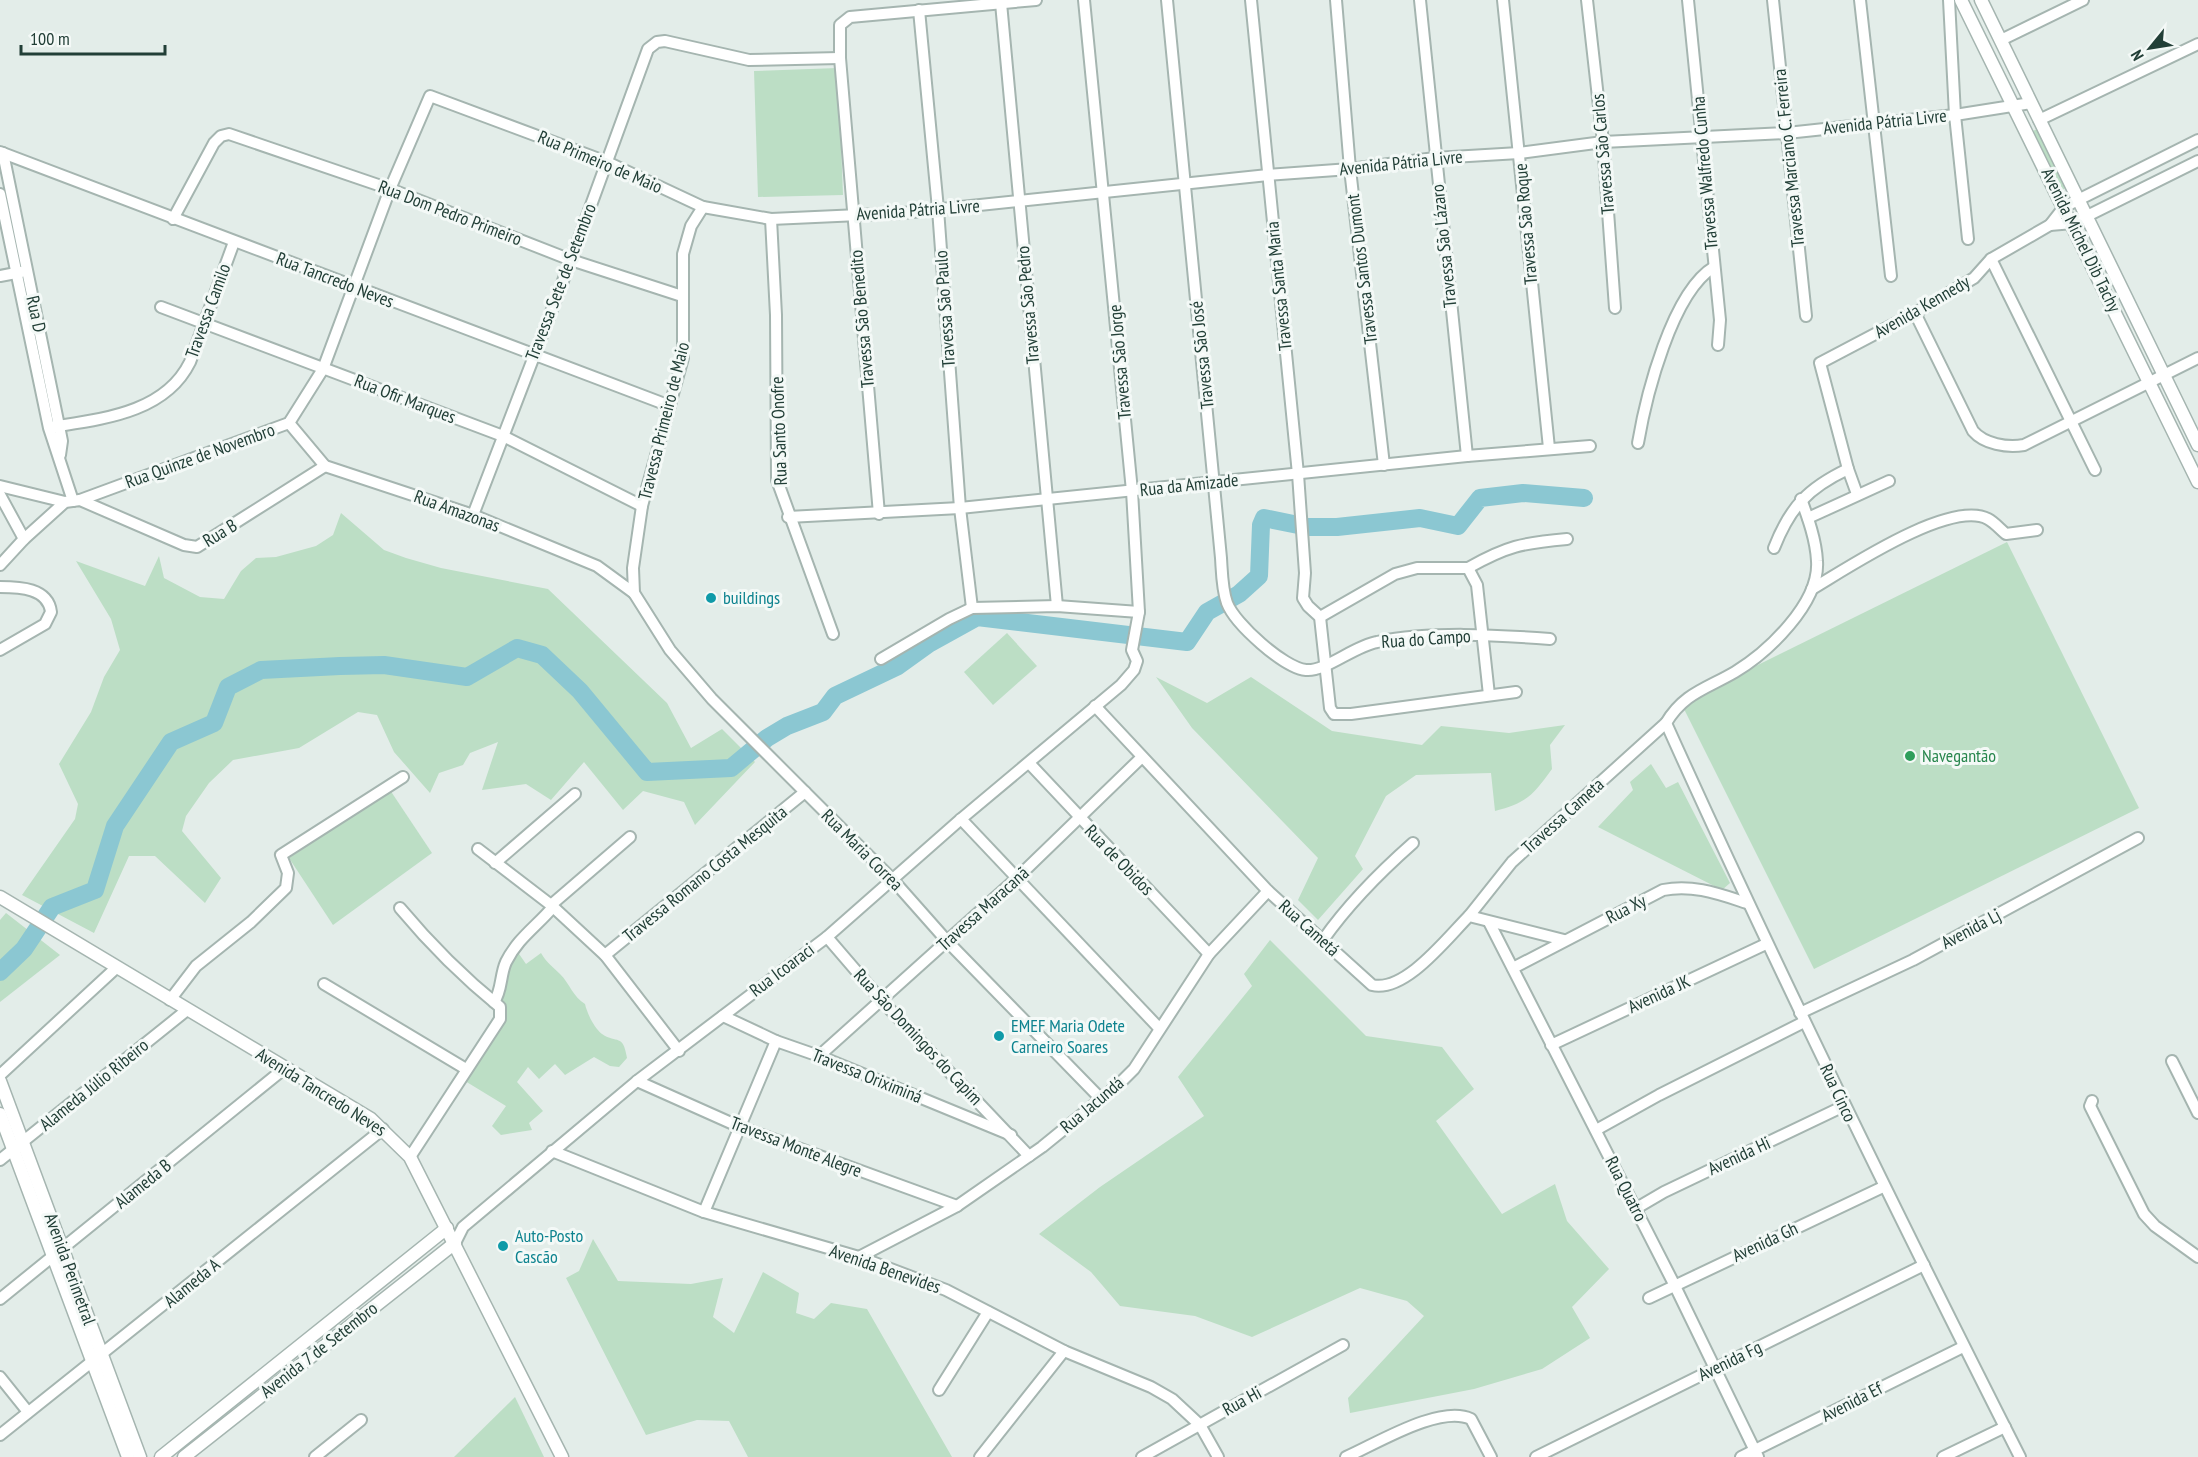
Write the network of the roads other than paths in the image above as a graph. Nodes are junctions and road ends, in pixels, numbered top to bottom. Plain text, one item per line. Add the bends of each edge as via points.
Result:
1 (1036, 0) edge
2 (1083, 0) edge
3 (1167, 0) edge
4 (1251, 0) edge
5 (1336, 0) edge
6 (1420, 0) edge
7 (1503, 0) edge
8 (1587, 0) edge
9 (1688, 0) edge
10 (1773, 0) edge
11 (1860, 0) edge
12 (1949, 0) edge
13 (1961, 0) edge
14 (1980, 0) edge
15 (2083, 0) edge
16 (1001, 3) junction
17 (919, 10) junction
18 (2001, 40) junction
19 (2198, 44) edge
20 (840, 58) junction
21 (430, 96) joint
22 (2031, 103) junction
23 (2016, 106) junction
24 (1955, 115) junction
25 (2039, 120) junction
26 (1874, 123) junction
27 (1787, 133) junction
28 (1703, 138) junction
29 (2198, 140) edge
30 (1604, 142) junction
31 (2, 152) edge
32 (1519, 153) junction
33 (1435, 158) junction
34 (2198, 160) edge
35 (607, 162) junction
36 (1350, 169) junction
37 (3, 174) edge
38 (1268, 175) junction
39 (1184, 184) junction
40 (390, 189) junction
41 (1104, 192) junction
42 (0, 194) edge
43 (2079, 198) junction
44 (1018, 202) junction
45 (703, 207) junction
46 (2064, 207) junction
47 (938, 209) junction
48 (854, 215) junction
49 (2088, 215) junction
50 (173, 219) junction
51 (771, 219) junction
52 (2073, 223) junction
53 (2050, 225) junction
54 (1968, 239) dead end
55 (234, 242) junction
56 (571, 260) junction
57 (1991, 260) junction
58 (1714, 267) junction
59 (21, 272) junction
60 (0, 276) edge
61 (1891, 276) dead end
62 (355, 287) junction
63 (682, 296) junction
64 (161, 307) dead end
65 (1615, 308) dead end
66 (1915, 314) junction
67 (1806, 316) dead end
68 (203, 322) junction
69 (1718, 345) dead end
70 (533, 354) junction
71 (2198, 358) edge
72 (323, 369) junction
73 (2163, 375) junction
74 (2150, 381) junction
75 (670, 406) junction
76 (2071, 421) junction
77 (288, 423) junction
78 (54, 427) junction
79 (503, 436) junction
80 (1638, 443) dead end
81 (2198, 445) edge
82 (1590, 446) dead end
83 (1549, 448) junction
84 (1467, 456) junction
85 (1384, 465) junction
86 (325, 466) junction
87 (1848, 469) junction
88 (2095, 470) dead end
89 (1298, 474) junction
90 (1889, 481) dead end
91 (1215, 482) junction
92 (2198, 482) edge
93 (0, 486) edge
94 (1132, 491) junction
95 (1857, 494) junction
96 (0, 495) edge
97 (1046, 498) junction
98 (1802, 498) junction
99 (72, 501) junction
100 (642, 506) junction
101 (960, 508) junction
102 (879, 514) junction
103 (473, 515) junction
104 (788, 517) junction
105 (1808, 518) junction
106 (2037, 530) dead end
107 (24, 539) junction
108 (1567, 539) dead end
109 (1774, 548) dead end
110 (0, 565) edge
111 (1468, 568) junction
112 (0, 587) edge
113 (1812, 589) junction
114 (633, 593) junction
115 (1057, 606) junction
116 (972, 608) junction
117 (1139, 612) junction
118 (1320, 617) junction
119 (833, 634) dead end
120 (1484, 634) junction
121 (1551, 639) dead end
122 (0, 650) edge
123 (881, 659) dead end
124 (1324, 666) junction
125 (1307, 670) joint
126 (1516, 692) dead end
127 (1489, 695) junction
128 (1095, 706) junction
129 (1666, 723) junction
130 (1142, 757) junction
131 (1030, 764) junction
132 (403, 777) dead end
133 (804, 792) junction
134 (575, 794) dead end
135 (1079, 818) junction
136 (961, 819) junction
137 (630, 837) dead end
138 (2138, 838) dead end
139 (1413, 843) dead end
140 (478, 849) dead end
141 (495, 863) junction
142 (1017, 878) junction
143 (893, 880) junction
144 (1268, 891) junction
145 (5, 900) edge
146 (1747, 903) junction
147 (552, 906) junction
148 (400, 908) dead end
149 (1469, 916) junction
150 (1489, 922) junction
151 (826, 937) junction
152 (1323, 940) junction
153 (1564, 940) junction
154 (948, 941) junction
155 (1766, 944) junction
156 (1209, 954) junction
157 (605, 955) junction
158 (116, 968) junction
159 (1513, 968) junction
160 (324, 984) dead end
161 (170, 1000) junction
162 (882, 1000) junction
163 (494, 1002) junction
164 (187, 1010) junction
165 (723, 1016) junction
166 (1802, 1017) junction
167 (1159, 1028) junction
168 (776, 1041) junction
169 (1551, 1045) junction
170 (679, 1051) junction
171 (819, 1056) junction
172 (2172, 1061) dead end
173 (285, 1068) junction
174 (466, 1069) junction
175 (0, 1075) edge
176 (0, 1081) edge
177 (637, 1081) junction
178 (1101, 1099) junction
179 (2092, 1101) dead end
180 (1844, 1106) junction
181 (2198, 1113) edge
182 (0, 1114) edge
183 (740, 1127) junction
184 (383, 1129) junction
185 (1596, 1130) junction
186 (1011, 1135) junction
187 (19, 1146) junction
188 (552, 1151) junction
189 (1029, 1156) junction
190 (410, 1157) junction
191 (0, 1160) edge
192 (1883, 1187) junction
193 (957, 1206) junction
194 (1635, 1209) junction
195 (704, 1212) junction
196 (463, 1227) junction
197 (447, 1228) junction
198 (455, 1243) junction
199 (63, 1250) junction
200 (859, 1257) junction
201 (2198, 1257) edge
202 (52, 1258) junction
203 (1924, 1265) junction
204 (1674, 1284) junction
205 (1649, 1298) dead end
206 (0, 1299) edge
207 (988, 1312) junction
208 (1343, 1344) dead end
209 (1963, 1347) junction
210 (296, 1348) junction
211 (1064, 1351) junction
212 (97, 1359) junction
213 (306, 1360) junction
214 (1714, 1369) junction
215 (0, 1377) edge
216 (939, 1390) dead end
217 (28, 1412) junction
218 (207, 1419) junction
219 (361, 1420) dead end
220 (1200, 1425) junction
221 (2005, 1427) junction
222 (216, 1431) junction
223 (0, 1435) edge
224 (1757, 1454) edge
225 (128, 1457) edge
226 (140, 1457) edge
227 (161, 1457) edge
228 (184, 1457) edge
229 (315, 1457) edge
230 (562, 1457) edge
231 (980, 1457) edge
232 (1142, 1457) edge
233 (1218, 1457) edge
234 (1346, 1457) edge
235 (1491, 1457) edge
236 (1536, 1457) edge
237 (1741, 1457) edge
238 (1943, 1457) edge
239 (2020, 1457) edge

1 - 16 street
2 - 41 street, Travessa São Jorge
3 - 39 street, Travessa São José
4 - 38 street, Travessa Santa Maria
5 - 36 street, Travessa Santos Dumont
6 - 33 street, Travessa São Lázaro
7 - 32 street, Travessa São Roque
8 - 30 street, Travessa São Carlos
9 - 28 street, Travessa Walfredo Cunha
10 - 27 street, Travessa Marciano C. Ferreira
11 - 26 street
12 - 24 street
13 - 23 street, Avenida Michel Dib Tachy
14 - 18 street, Avenida Michel Dib Tachy
15 - 18 street
16 - 17 street
16 - 44 street, Travessa São Pedro
17 - 20 street, Travessa São Benedito via 844,19 840,25
17 - 47 street, Travessa São Paulo
18 - 22 street, Avenida Michel Dib Tachy
19 - 25 street
20 - 35 street, Travessa Sete de Setembro via 749,60 657,42 648,49
20 - 48 street, Travessa São Benedito
21 - 35 street, Rua Primeiro de Maio
21 - 40 street, Rua Quinze de Novembro
22 - 23 street, Avenida Pátria Livre
22 - 25 street, Avenida Michel Dib Tachy
23 - 24 street, Avenida Pátria Livre
23 - 46 street, Avenida Michel Dib Tachy
24 - 26 street, Avenida Pátria Livre
24 - 54 street
25 - 43 street, Avenida Michel Dib Tachy
26 - 27 street, Avenida Pátria Livre
26 - 61 street
27 - 28 street, Avenida Pátria Livre
27 - 67 street, Travessa Marciano C. Ferreira
28 - 30 street, Avenida Pátria Livre
28 - 58 street, Travessa Walfredo Cunha
29 - 43 street, Avenida Kennedy
30 - 32 street, Avenida Pátria Livre
30 - 65 street, Travessa São Carlos
31 - 37 street, Rua D
31 - 50 street, Rua Tancredo Neves
32 - 33 street, Avenida Pátria Livre
32 - 83 street, Travessa São Roque
33 - 36 street, Avenida Pátria Livre
33 - 84 street, Travessa São Lázaro
34 - 49 street, Avenida Kennedy
35 - 45 street, Rua Primeiro de Maio
35 - 56 street, Travessa Sete de Setembro
36 - 38 street, Avenida Pátria Livre
36 - 85 street, Travessa Santos Dumont
37 - 59 street, Rua D
38 - 39 street, Avenida Pátria Livre
38 - 89 street, Travessa Santa Maria
39 - 41 street, Avenida Pátria Livre
39 - 91 street, Travessa São José
40 - 50 street, Rua Dom Pedro Primeiro via 229,134 218,139
40 - 56 street, Rua Dom Pedro Primeiro
40 - 62 street, Rua Quinze de Novembro
41 - 44 street, Avenida Pátria Livre
41 - 94 street, Travessa São Jorge
42 - 59 street, Rua D
43 - 46 street, Avenida Kennedy
43 - 49 street, Avenida Michel Dib Tachy
44 - 47 street, Avenida Pátria Livre
44 - 97 street, Travessa São Pedro
45 - 51 street, Rua Primeiro de Maio
45 - 63 street, Travessa Primeiro de Maio via 687,237
46 - 52 street, Avenida Michel Dib Tachy
46 - 53 street, Avenida Kennedy
47 - 48 street, Avenida Pátria Livre
47 - 101 street, Travessa São Paulo
48 - 51 street, Avenida Pátria Livre
48 - 102 street, Travessa São Benedito
49 - 52 street, Avenida Kennedy
49 - 73 street, Avenida Michel Dib Tachy
50 - 55 street, Rua Tancredo Neves
51 - 104 street, Rua Santo Onofre via 777,480
52 - 53 street, Avenida Kennedy
52 - 74 street, Avenida Michel Dib Tachy
53 - 57 street, Avenida Kennedy
55 - 62 street, Rua Tancredo Neves
55 - 68 street, Travessa Camilo
56 - 63 street, Rua Dom Pedro Primeiro
56 - 70 street, Travessa Sete de Setembro
57 - 66 street, Avenida Kennedy via 1974,278
57 - 76 street
58 - 69 street, Travessa Walfredo Cunha via 1720,320
58 - 80 street via 1699,278 1682,302 1645,404
59 - 60 street
59 - 78 street, Rua D
62 - 70 street, Rua Tancredo Neves
62 - 72 street, Rua Quinze de Novembro
63 - 75 street, Travessa Primeiro de Maio via 683,358
64 - 68 street, Rua Ofir Marques
66 - 76 street via 1980,439 2013,447 2024,445
66 - 87 street, Avenida Kennedy via 1820,363
68 - 72 street, Rua Ofir Marques
68 - 78 street, Travessa Camilo via 185,373 159,397 125,414
70 - 75 street, Rua Tancredo Neves
70 - 79 street, Travessa Sete de Setembro
71 - 73 street
72 - 77 street, Rua Quinze de Novembro
72 - 79 street, Rua Ofir Marques
73 - 74 street
73 - 81 street, Avenida Michel Dib Tachy
74 - 76 street
74 - 92 street, Avenida Michel Dib Tachy
75 - 100 street, Travessa Primeiro de Maio
76 - 88 street
77 - 86 street
77 - 99 street, Rua Quinze de Novembro
78 - 99 street, Rua D via 62,441 60,455
79 - 100 street, Rua Ofir Marques
79 - 103 street, Travessa Sete de Setembro
82 - 83 street, Rua da Amizade
83 - 84 street, Rua da Amizade
84 - 85 street, Rua da Amizade
85 - 89 street, Rua da Amizade
86 - 99 street, Rua B via 197,547
86 - 103 street, Rua Amazonas
87 - 95 street
87 - 98 street
89 - 91 street, Rua da Amizade
89 - 118 street, Travessa Santa Maria via 1304,598
90 - 95 street
91 - 94 street, Rua da Amizade
91 - 125 street, Travessa São José via 1226,601 1254,638 1295,667
93 - 99 street, Rua B
94 - 97 street, Rua da Amizade
94 - 117 street, Travessa São Jorge
95 - 105 street
96 - 107 street
97 - 101 street, Rua da Amizade
97 - 115 street, Travessa São Pedro
98 - 105 street
98 - 109 street
99 - 107 street
100 - 114 street, Travessa Primeiro de Maio
101 - 102 street, Rua da Amizade
101 - 116 street, Travessa São Paulo
102 - 104 street, Rua da Amizade
103 - 114 street, Rua Amazonas via 597,566
104 - 119 street, Rua Santo Onofre
105 - 113 street via 1817,562
106 - 113 street via 2006,534 1989,519 1973,515 1946,518 1875,552
107 - 110 street
108 - 111 street via 1508,547
111 - 118 street via 1417,568 1395,574
111 - 120 street via 1477,585
112 - 122 street via 36,592 48,601 51,612 45,624
113 - 129 street, Travessa Cameta via 1796,616 1775,639 1737,671 1684,699
114 - 133 street, Rua Maria Correa via 670,650
115 - 116 street
115 - 117 street
116 - 123 street
117 - 128 street, Travessa São Jorge via 1132,650 1137,661 1134,670
118 - 124 street
120 - 121 street, Rua do Campo
120 - 124 street, Rua do Campo via 1380,641 1357,647
120 - 127 street
124 - 125 street, Rua do Campo
124 - 127 street via 1334,714
126 - 127 street
128 - 130 street, Rua Cametá
128 - 131 street, Rua Icoaraci
129 - 146 street, Rua Cinco
129 - 149 street, Travessa Cameta via 1512,862
130 - 135 street, Travessa Maracanã
130 - 144 street, Rua Cametá
131 - 135 street, Rua de Obidos
131 - 136 street, Rua Icoaraci
132 - 161 street via 281,855 288,873 286,888 196,966
133 - 143 street, Rua Maria Correa
133 - 157 street, Travessa Romano Costa Mesquita
134 - 141 street
135 - 142 street, Travessa Maracanã
135 - 156 street, Rua de Obidos
136 - 142 street
136 - 143 street, Rua Icoaraci
137 - 147 street
138 - 166 street, Avenida Lj
139 - 152 street via 1346,908
140 - 141 street
141 - 147 street
142 - 154 street, Travessa Maracanã
142 - 167 street
143 - 151 street, Rua Icoaraci
143 - 154 street, Rua Maria Correa
144 - 152 street, Rua Cametá
144 - 156 street, Rua Jacundá
145 - 158 street, Avenida Tancredo Neves
146 - 153 street, Rua Xy via 1682,886 1664,890
146 - 155 street, Rua Cinco
147 - 157 street
147 - 163 street via 516,943
148 - 163 street via 425,938
149 - 150 street
149 - 152 street, Rua Cametá via 1412,972 1389,986 1372,985
150 - 153 street
150 - 159 street, Rua Quatro
151 - 162 street, Rua São Domingos do Capim
151 - 165 street, Rua Icoaraci
153 - 159 street, Rua Xy
154 - 162 street, Travessa Maracanã
154 - 178 street, Rua Maria Correa
155 - 166 street, Rua Cinco
155 - 169 street, Avenida JK
156 - 167 street, Rua Jacundá
157 - 170 street
158 - 161 street, Avenida Tancredo Neves
158 - 175 street
159 - 169 street, Rua Quatro
160 - 174 street
161 - 164 street, Avenida Tancredo Neves
162 - 171 street, Travessa Maracanã
162 - 186 street, Rua São Domingos do Capim
163 - 174 street via 500,1007 500,1019
164 - 173 street, Avenida Tancredo Neves
164 - 187 street, Alameda Júlio Ribeiro
165 - 168 street, Travessa Oriximiná
165 - 170 street, Rua Icoaraci
166 - 180 street, Rua Cinco
166 - 185 street, Avenida Lj
167 - 178 street, Rua Jacundá via 1134,1069
168 - 171 street, Travessa Oriximiná
168 - 183 street
169 - 185 street, Rua Quatro
170 - 177 street, Rua Icoaraci
171 - 186 street, Travessa Oriximiná
172 - 181 street
173 - 184 street, Avenida Tancredo Neves
173 - 199 street, Alameda B
174 - 190 street
176 - 187 street, Avenida Perimetral
177 - 183 street, Travessa Monte Alegre
177 - 188 street, Rua Icoaraci
178 - 189 street, Rua Jacundá
179 - 201 street via 2090,1106 2144,1214
180 - 192 street, Rua Cinco
180 - 194 street, Avenida Hi
182 - 187 street, Avenida Perimetral
183 - 193 street, Travessa Monte Alegre
183 - 195 street
184 - 190 street, Avenida Tancredo Neves
184 - 212 street, Alameda A
185 - 194 street, Rua Quatro
186 - 189 street, Rua São Domingos do Capim
187 - 191 street, Alameda Júlio Ribeiro
187 - 199 street, Avenida Perimetral
187 - 202 street, Avenida Perimetral
188 - 195 street, Avenida Benevides
188 - 196 street, Rua Icoaraci
189 - 193 street, Rua Jacundá
190 - 197 street, Avenida Tancredo Neves
192 - 203 street, Rua Cinco
192 - 204 street, Avenida Gh
193 - 200 street, Rua Jacundá
194 - 204 street, Rua Quatro
195 - 200 street, Avenida Benevides
196 - 197 street
196 - 198 street, Rua Icoaraci
197 - 198 street, Avenida Tancredo Neves
197 - 210 street
198 - 213 street, Avenida 7 de Setembro
198 - 230 street, Avenida Tancredo Neves
199 - 202 street, Alameda B
199 - 212 street, Avenida Perimetral
200 - 207 street, Avenida Benevides via 946,1290
202 - 206 street, Alameda B
202 - 212 street, Avenida Perimetral
203 - 209 street, Rua Cinco
203 - 214 street, Avenida Fg
204 - 205 street, Avenida Gh
204 - 214 street, Rua Quatro
207 - 211 street, Avenida Benevides
207 - 216 street
208 - 220 street, Rua Hi
209 - 221 street, Rua Cinco
209 - 224 street, Avenida Ef
210 - 213 street
210 - 218 street
211 - 220 street, Avenida Benevides via 1158,1391
211 - 231 street
212 - 217 street, Alameda A
212 - 225 street, Avenida Perimetral
212 - 226 street, Avenida Perimetral
213 - 222 street, Avenida 7 de Setembro
214 - 224 street, Rua Quatro
214 - 236 street, Avenida Fg
215 - 217 street
217 - 223 street, Alameda A
218 - 222 street
218 - 227 street
219 - 229 street
220 - 232 street, Rua Hi
220 - 233 street, Avenida Benevides
221 - 238 street
221 - 239 street, Rua Cinco
222 - 228 street, Avenida 7 de Setembro
224 - 237 street, Avenida Ef
234 - 235 street via 1422,1423 1457,1415 1471,1419

